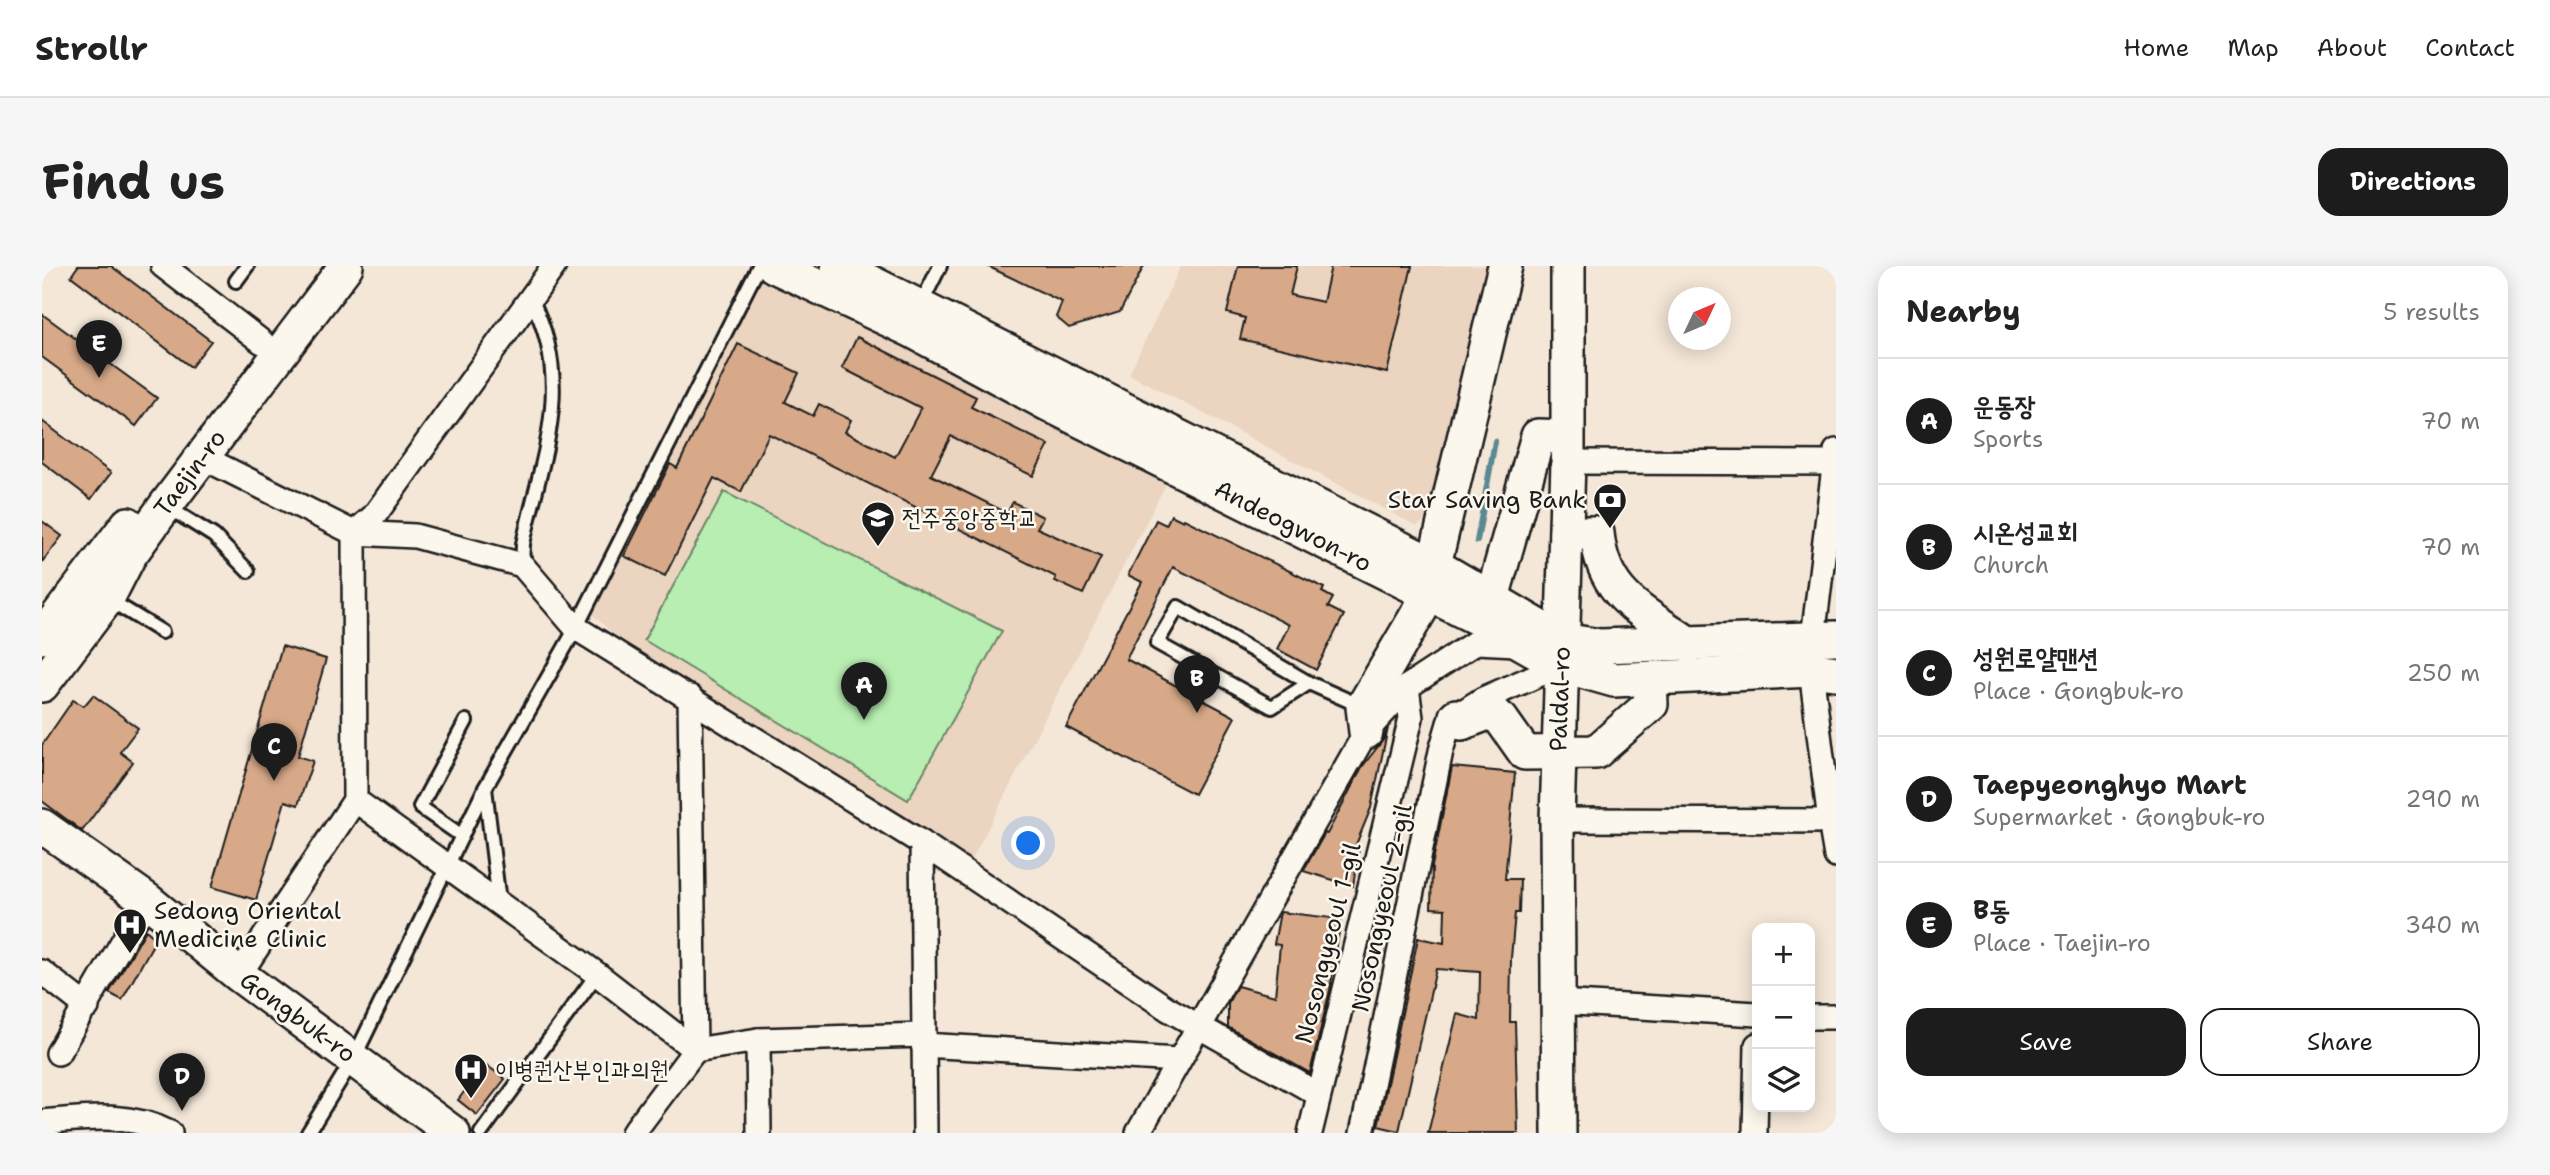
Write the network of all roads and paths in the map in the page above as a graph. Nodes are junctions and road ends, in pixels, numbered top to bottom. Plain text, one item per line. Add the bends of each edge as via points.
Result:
1 (163, 266) edge
2 (247, 266) edge
3 (318, 266) edge
4 (346, 266) edge
5 (554, 266) edge
6 (759, 266) edge
7 (774, 266) edge
8 (838, 266) edge
9 (940, 266) edge
10 (1505, 266) edge
11 (1568, 266) edge
12 (236, 281) dead end
13 (531, 299) junction
14 (916, 318) junction
15 (262, 342) junction
16 (1567, 449) junction
17 (1835, 455) edge
18 (202, 457) junction
19 (166, 505) junction
20 (354, 533) junction
21 (1566, 533) junction
22 (522, 565) junction
23 (248, 571) dead end
24 (1431, 580) junction
25 (107, 599) junction
26 (1485, 621) junction
27 (576, 628) junction
28 (162, 632) dead end
29 (42, 637) edge
30 (1824, 638) edge
31 (1690, 645) junction
32 (1561, 653) junction
33 (1823, 672) edge
34 (1650, 680) junction
35 (1309, 683) junction
36 (42, 685) edge
37 (1407, 687) junction
38 (690, 697) junction
39 (1456, 716) junction
40 (1365, 720) junction
41 (466, 721) dead end
42 (1441, 751) junction
43 (1559, 754) junction
44 (1400, 766) junction
45 (485, 788) junction
46 (355, 800) junction
47 (1557, 820) junction
48 (1830, 821) junction
49 (42, 826) edge
50 (462, 836) junction
51 (922, 843) junction
52 (1836, 856) edge
53 (447, 866) junction
54 (147, 900) junction
55 (499, 903) junction
56 (42, 972) edge
57 (597, 974) junction
58 (239, 975) junction
59 (1558, 1002) junction
60 (87, 1007) junction
61 (1752, 1014) edge
62 (1815, 1017) edge
63 (1836, 1017) edge
64 (1197, 1027) junction
65 (758, 1040) junction
66 (923, 1040) junction
67 (1757, 1049) edge
68 (695, 1050) junction
69 (58, 1053) dead end
70 (354, 1058) junction
71 (1178, 1060) junction
72 (1318, 1094) junction
73 (42, 1122) edge
74 (438, 1128) edge
75 (170, 1133) edge
76 (308, 1133) edge
77 (481, 1133) edge
78 (633, 1133) edge
79 (759, 1133) edge
80 (925, 1133) edge
81 (1138, 1133) edge
82 (1312, 1133) edge
83 (1362, 1133) edge
84 (1559, 1133) edge
85 (1755, 1133) edge

1 - 15 street
2 - 12 lane
3 - 15 street, Taejin-ro
4 - 18 street, Taejin-ro
5 - 13 street
6 - 27 lane
7 - 14 street, Andeogwon-ro
8 - 14 street, Andeogwon-ro
9 - 14 lane
10 - 24 street
11 - 16 street, Paldal-ro
13 - 20 street via 374,516
13 - 22 lane via 552,352 555,394
14 - 24 street, Andeogwon-ro via 1048,404
15 - 29 street, Taejin-ro
16 - 17 street
16 - 21 street, Paldal-ro
16 - 26 street via 1538,436
17 - 30 street
18 - 19 street, Taejin-ro
18 - 20 street
19 - 23 lane via 214,536
19 - 25 street, Taejin-ro via 129,556
20 - 22 street via 415,536
20 - 46 street
21 - 31 street via 1597,533 1609,578 1629,604
21 - 32 street, Paldal-ro
22 - 27 street
24 - 26 street, Andeogwon-ro
24 - 40 street
25 - 28 lane
25 - 36 street, Taejin-ro
26 - 32 street, Andeogwon-ro
26 - 32 street, Andeogwon-ro via 1524,644
26 - 37 street
27 - 38 street
27 - 45 lane
30 - 31 street
31 - 32 street via 1600,646
32 - 34 street, Andeogwon-ro via 1614,680
32 - 39 street
32 - 43 street, Paldal-ro
33 - 34 street, Andeogwon-ro
33 - 48 street
34 - 43 street via 1651,704 1596,752
35 - 35 lane via 1178,607 1157,643 1272,707
35 - 40 lane
37 - 40 street
37 - 44 street, Nosongyeoul 1-gil via 1411,718
38 - 51 street
38 - 68 street
39 - 42 street, Nosongyeoul 2-gil via 1450,720
39 - 43 street via 1462,723 1490,712 1501,719 1525,753
40 - 64 street
41 - 50 lane via 420,807
42 - 44 street via 1433,742 1420,739
42 - 83 street, Nosongyeoul 2-gil
43 - 47 street, Paldal-ro
44 - 72 street, Nosongyeoul 1-gil
45 - 50 lane
45 - 55 lane
46 - 53 street
46 - 58 street
47 - 48 street
47 - 59 street, Paldal-ro
48 - 52 street
49 - 54 street, Gongbuk-ro
50 - 53 lane
51 - 64 street
51 - 66 street
53 - 55 street
53 - 70 lane
54 - 58 street, Gongbuk-ro
54 - 60 street
55 - 57 street
56 - 60 street
57 - 68 street
57 - 77 lane
58 - 70 street, Gongbuk-ro
59 - 61 street
59 - 84 street, Paldal-ro
60 - 69 street
62 - 63 street
64 - 71 street
64 - 72 street
65 - 66 street
65 - 68 street
65 - 79 street
66 - 71 street
66 - 80 street
67 - 85 street
68 - 78 street
70 - 74 street, Gongbuk-ro
70 - 76 lane
71 - 81 street
72 - 82 street, Nosongyeoul 1-gil
73 - 75 street via 92,1117 146,1121

